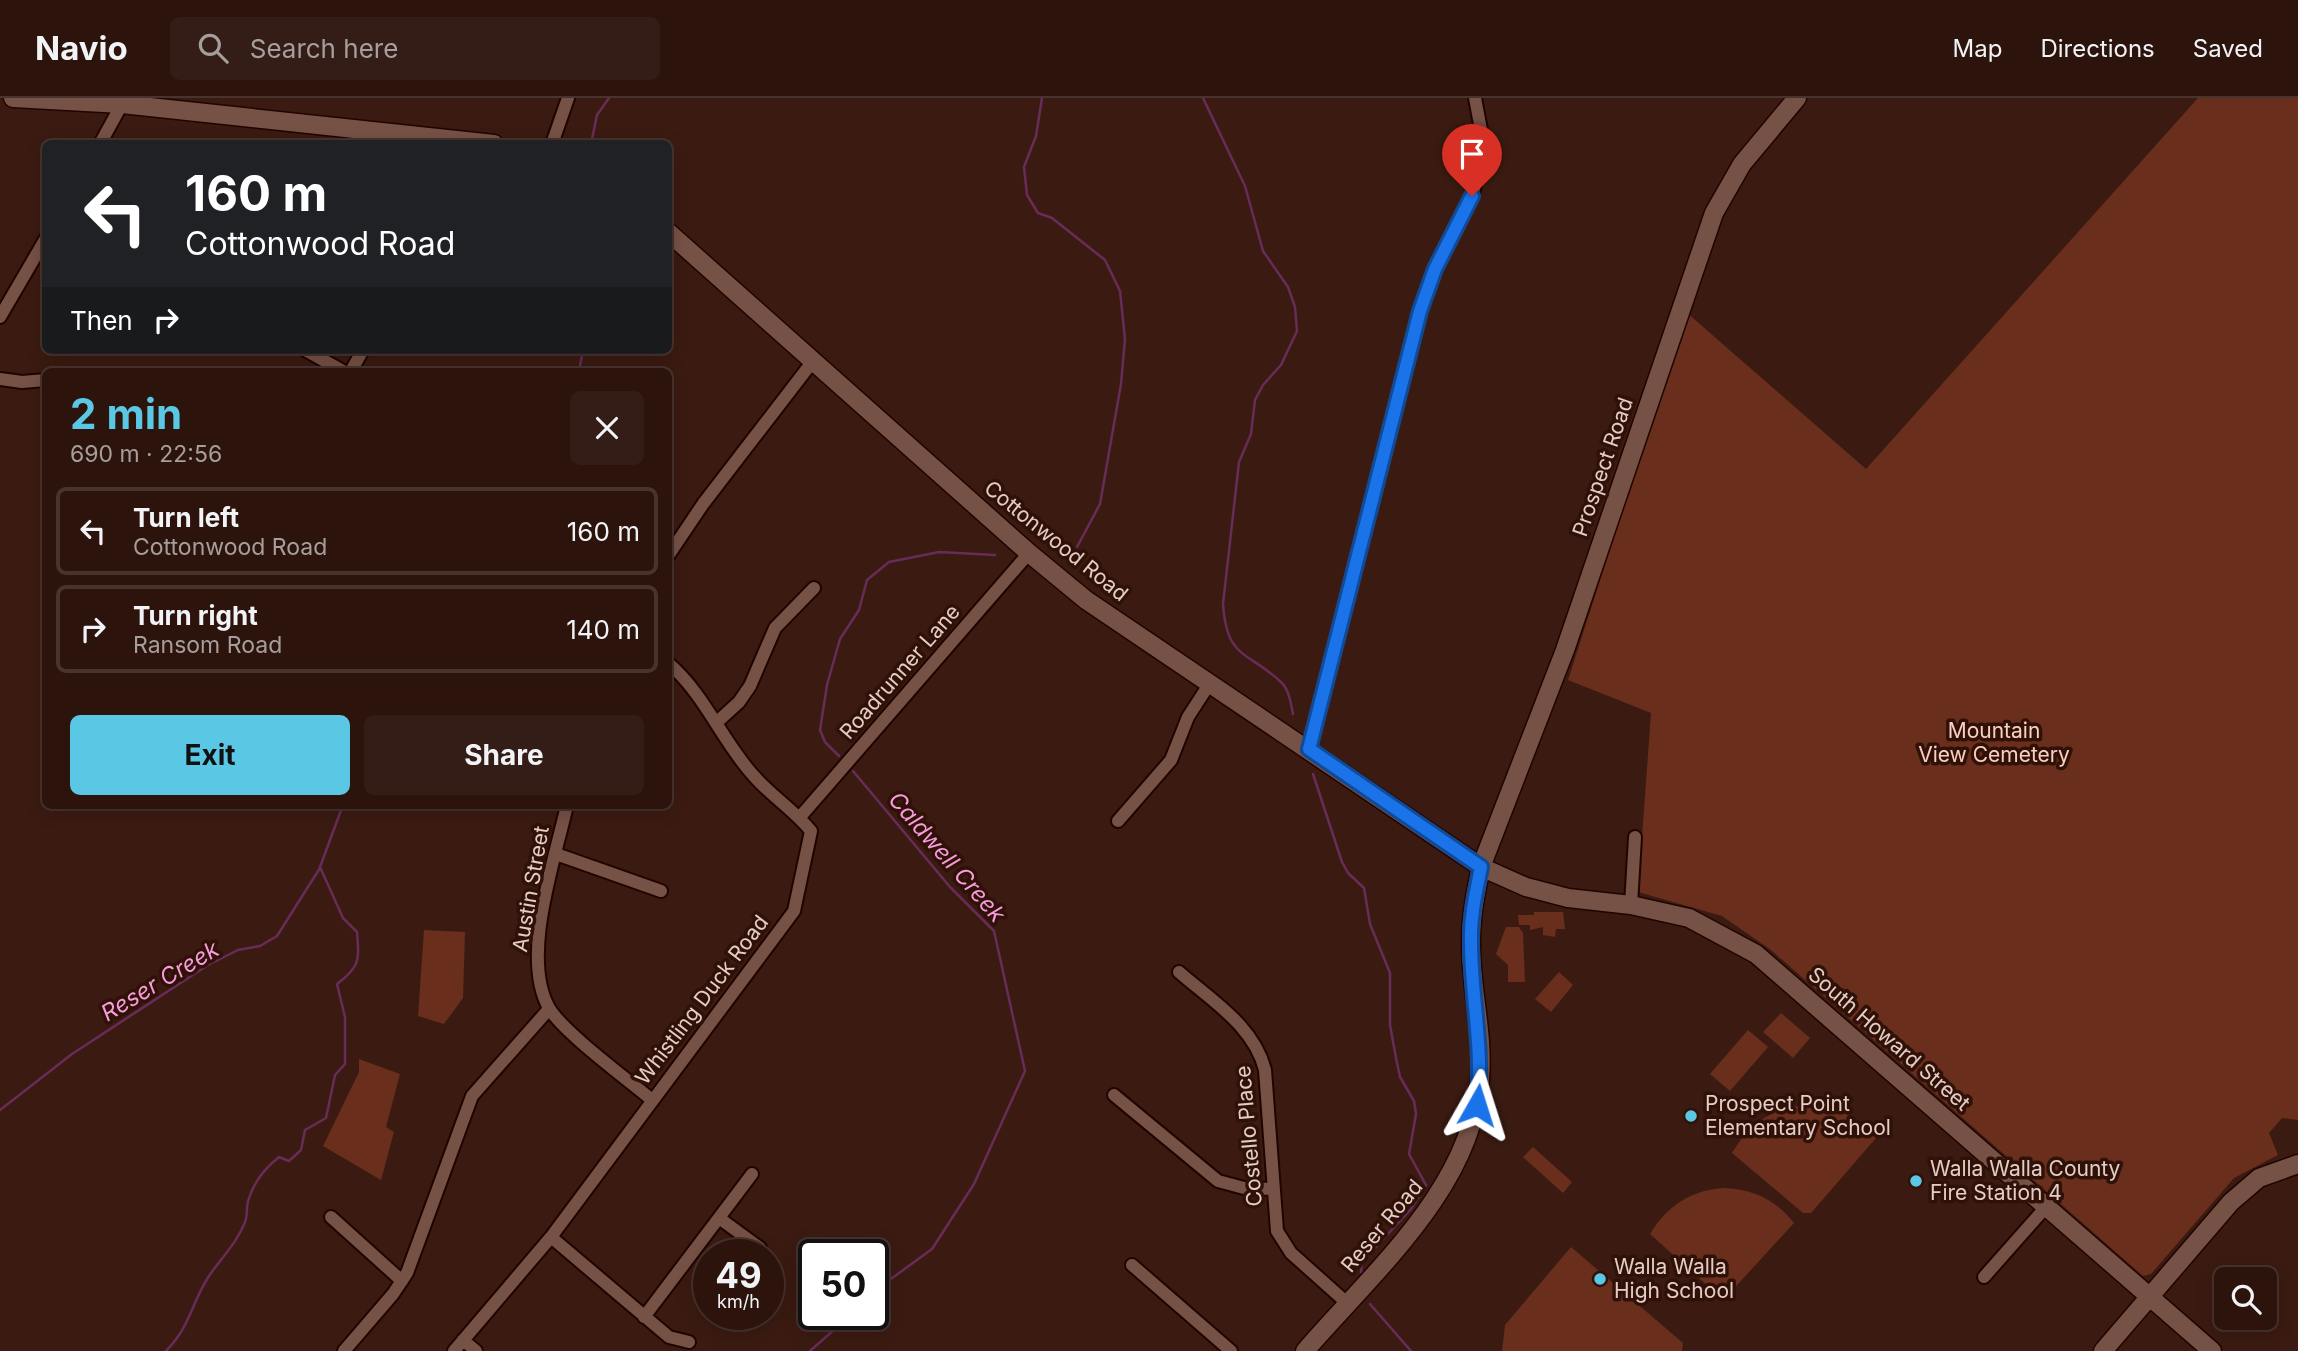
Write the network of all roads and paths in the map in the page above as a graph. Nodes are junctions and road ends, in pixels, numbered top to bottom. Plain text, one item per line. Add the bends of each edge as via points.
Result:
1 (13, 98) edge
2 (568, 98) edge
3 (1475, 98) edge
4 (1797, 98) edge
5 (122, 104) junction
6 (102, 140) edge
7 (457, 140) edge
8 (553, 140) edge
9 (672, 236) edge
10 (42, 245) edge
11 (0, 317) edge
12 (313, 354) edge
13 (813, 361) junction
14 (338, 368) edge
15 (0, 379) edge
16 (42, 380) edge
17 (672, 550) edge
18 (1029, 553) junction
19 (814, 588) dead end
20 (672, 668) edge
21 (1210, 683) junction
22 (716, 723) junction
23 (1309, 749) junction
24 (566, 809) edge
25 (800, 817) junction
26 (1118, 821) dead end
27 (1635, 837) dead end
28 (556, 854) junction
29 (1481, 867) junction
30 (661, 891) dead end
31 (1631, 905) junction
32 (1179, 972) dead end
33 (549, 1009) junction
34 (1114, 1095) dead end
35 (652, 1100) junction
36 (2298, 1164) edge
37 (752, 1174) dead end
38 (1272, 1189) junction
39 (2046, 1207) junction
40 (331, 1217) dead end
41 (719, 1218) junction
42 (551, 1237) junction
43 (748, 1239) edge
44 (1132, 1265) dead end
45 (1984, 1277) dead end
46 (402, 1281) junction
47 (2151, 1297) junction
48 (1347, 1303) junction
49 (644, 1317) junction
50 (463, 1340) junction
51 (689, 1342) dead end
52 (344, 1351) edge
53 (454, 1351) edge
54 (476, 1351) edge
55 (1231, 1351) edge
56 (1305, 1351) edge
57 (2103, 1351) edge
58 (2212, 1351) edge

1 - 5 main road
2 - 8 street
3 - 23 street via 1482,135 1480,167 1472,196 1435,269 1420,311
4 - 29 main road, Prospect Road via 1742,164 1714,213 1565,650
5 - 6 street
5 - 7 main road
9 - 13 main road, Cottonwood Road
10 - 11 street
12 - 14 street
13 - 17 street
13 - 18 main road, Cottonwood Road
15 - 16 street
18 - 21 main road, Cottonwood Road via 1086,600
18 - 25 street, Roadrunner Lane
19 - 22 street via 775,628 750,686
20 - 22 street
21 - 23 main road, Cottonwood Road
21 - 26 street via 1188,717 1171,760
22 - 25 street via 753,776
23 - 29 main road, Cottonwood Road
24 - 28 street, Austin Street
25 - 35 street, Whistling Duck Road via 811,831 794,911
27 - 31 street
28 - 30 street
28 - 33 street, Austin Street via 536,947 538,982
29 - 31 main road, South Howard Street via 1526,887 1568,898
29 - 48 main road, Reser Road via 1471,942 1480,1078 1465,1147 1431,1206
31 - 39 main road, South Howard Street via 1689,918 1756,954
32 - 38 street, Costello Place via 1250,1034 1260,1051
33 - 35 street, Austin Street
33 - 46 street via 472,1096
34 - 38 street via 1218,1181
35 - 42 street, Whistling Duck Road
36 - 47 main road via 2259,1178 2231,1202
37 - 41 street
38 - 48 street, Costello Place via 1277,1231 1292,1253
39 - 45 street
39 - 47 main road, South Howard Street
40 - 46 street
41 - 43 street
41 - 49 street
42 - 49 street
42 - 50 street, Whistling Duck Road
44 - 55 street
46 - 52 street
47 - 57 main road
47 - 58 main road, South Howard Street
48 - 56 main road, Reser Road
49 - 51 street via 669,1338
50 - 53 street, Whistling Duck Road
50 - 54 street

